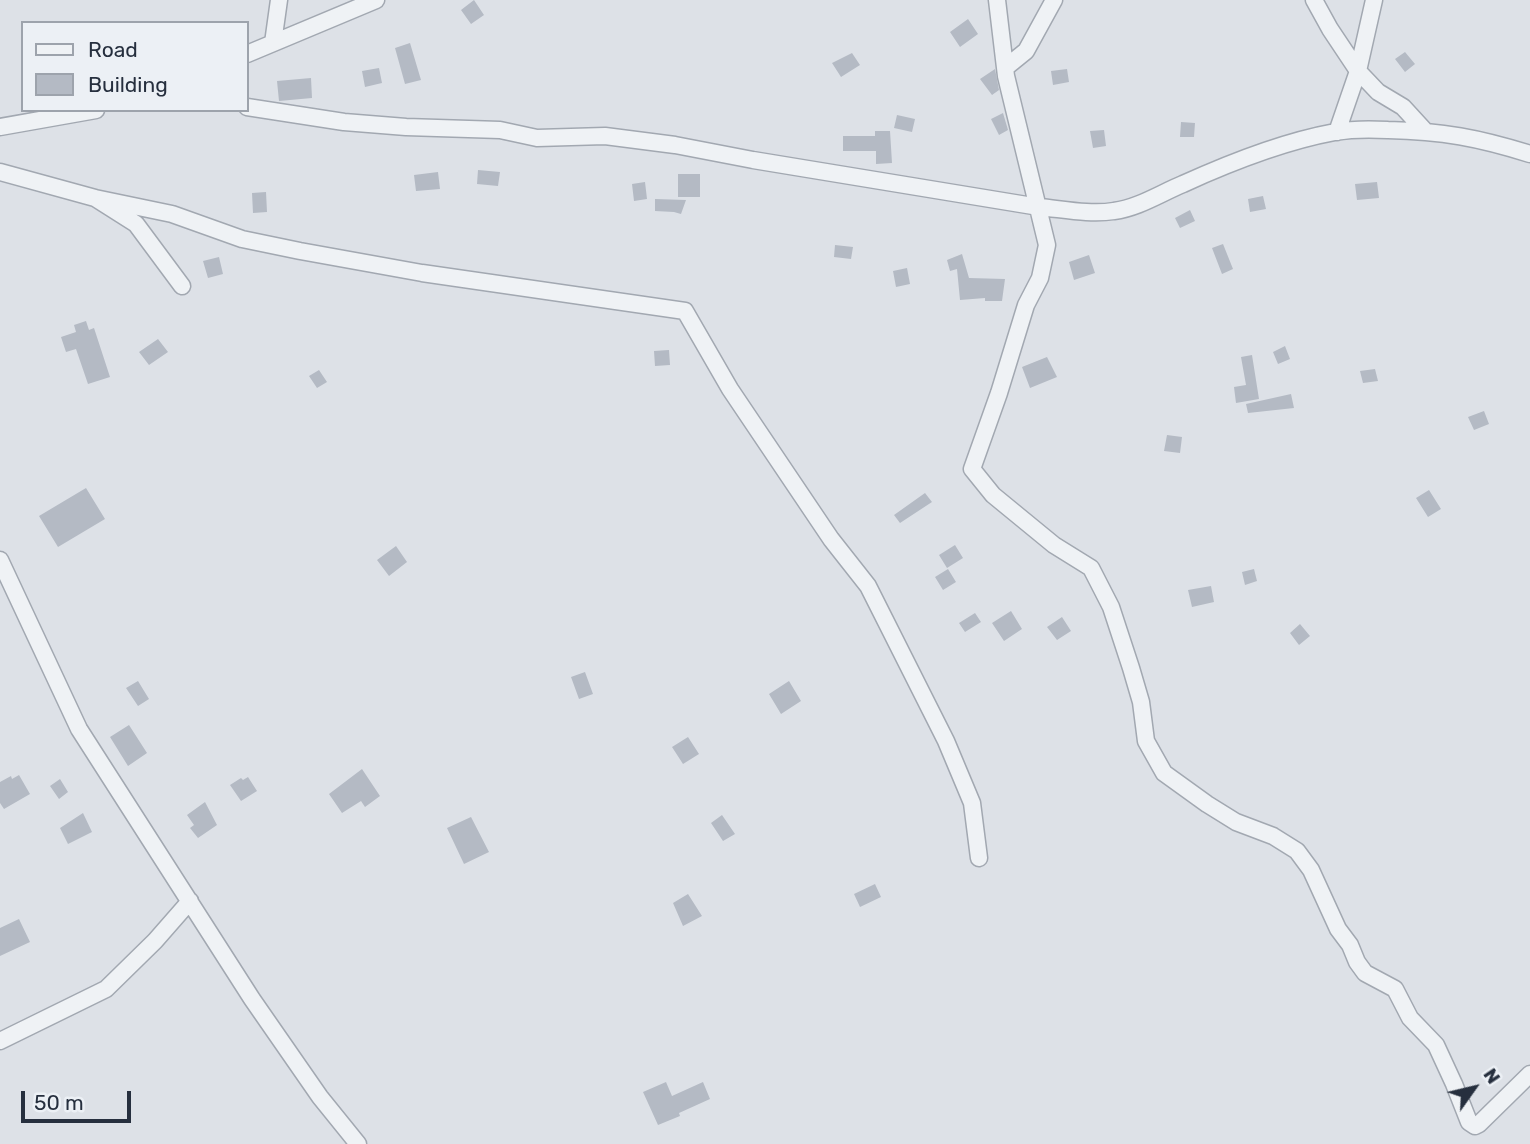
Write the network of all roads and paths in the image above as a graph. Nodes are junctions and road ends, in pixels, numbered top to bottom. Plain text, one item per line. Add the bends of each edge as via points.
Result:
1 (279, 0) edge
2 (333, 0) edge
3 (376, 0) edge
4 (997, 0) edge
5 (1054, 0) edge
6 (1314, 0) edge
7 (1374, 0) edge
8 (346, 13) junction
9 (273, 43) junction
10 (248, 54) edge
11 (1005, 68) junction
12 (1358, 71) junction
13 (248, 107) edge
14 (85, 112) edge
15 (0, 127) edge
16 (1337, 131) junction
17 (1425, 131) junction
18 (1530, 154) edge
19 (0, 172) edge
20 (95, 198) junction
21 (1039, 207) junction
22 (181, 286) dead end
23 (0, 560) edge
24 (979, 858) dead end
25 (190, 901) junction
26 (0, 1041) edge
27 (1530, 1074) edge
28 (358, 1144) edge

1 - 9 street
2 - 8 street
3 - 8 street
4 - 11 street
5 - 11 street via 1026,51
6 - 12 street
7 - 12 street
8 - 9 street
9 - 10 street
11 - 21 street
12 - 16 street
12 - 17 street
13 - 21 street via 344,122 500,130 537,138 605,136
14 - 15 street
16 - 17 street
16 - 21 street via 1292,142 1113,211
17 - 18 street via 1465,135
19 - 20 street
20 - 22 street via 136,224
20 - 24 street via 172,214 242,239 300,251 685,311 738,400 868,586 972,803
21 - 27 street via 1047,245 1040,278 1026,305 972,469 993,495 1054,545 1091,568 1111,607 1131,668 1146,741 1164,773 1216,810 1297,851 1365,974 1395,989 1410,1018 1436,1045 1469,1122 1479,1124
23 - 25 street via 79,729
25 - 26 street via 106,989
25 - 28 street via 289,1054

